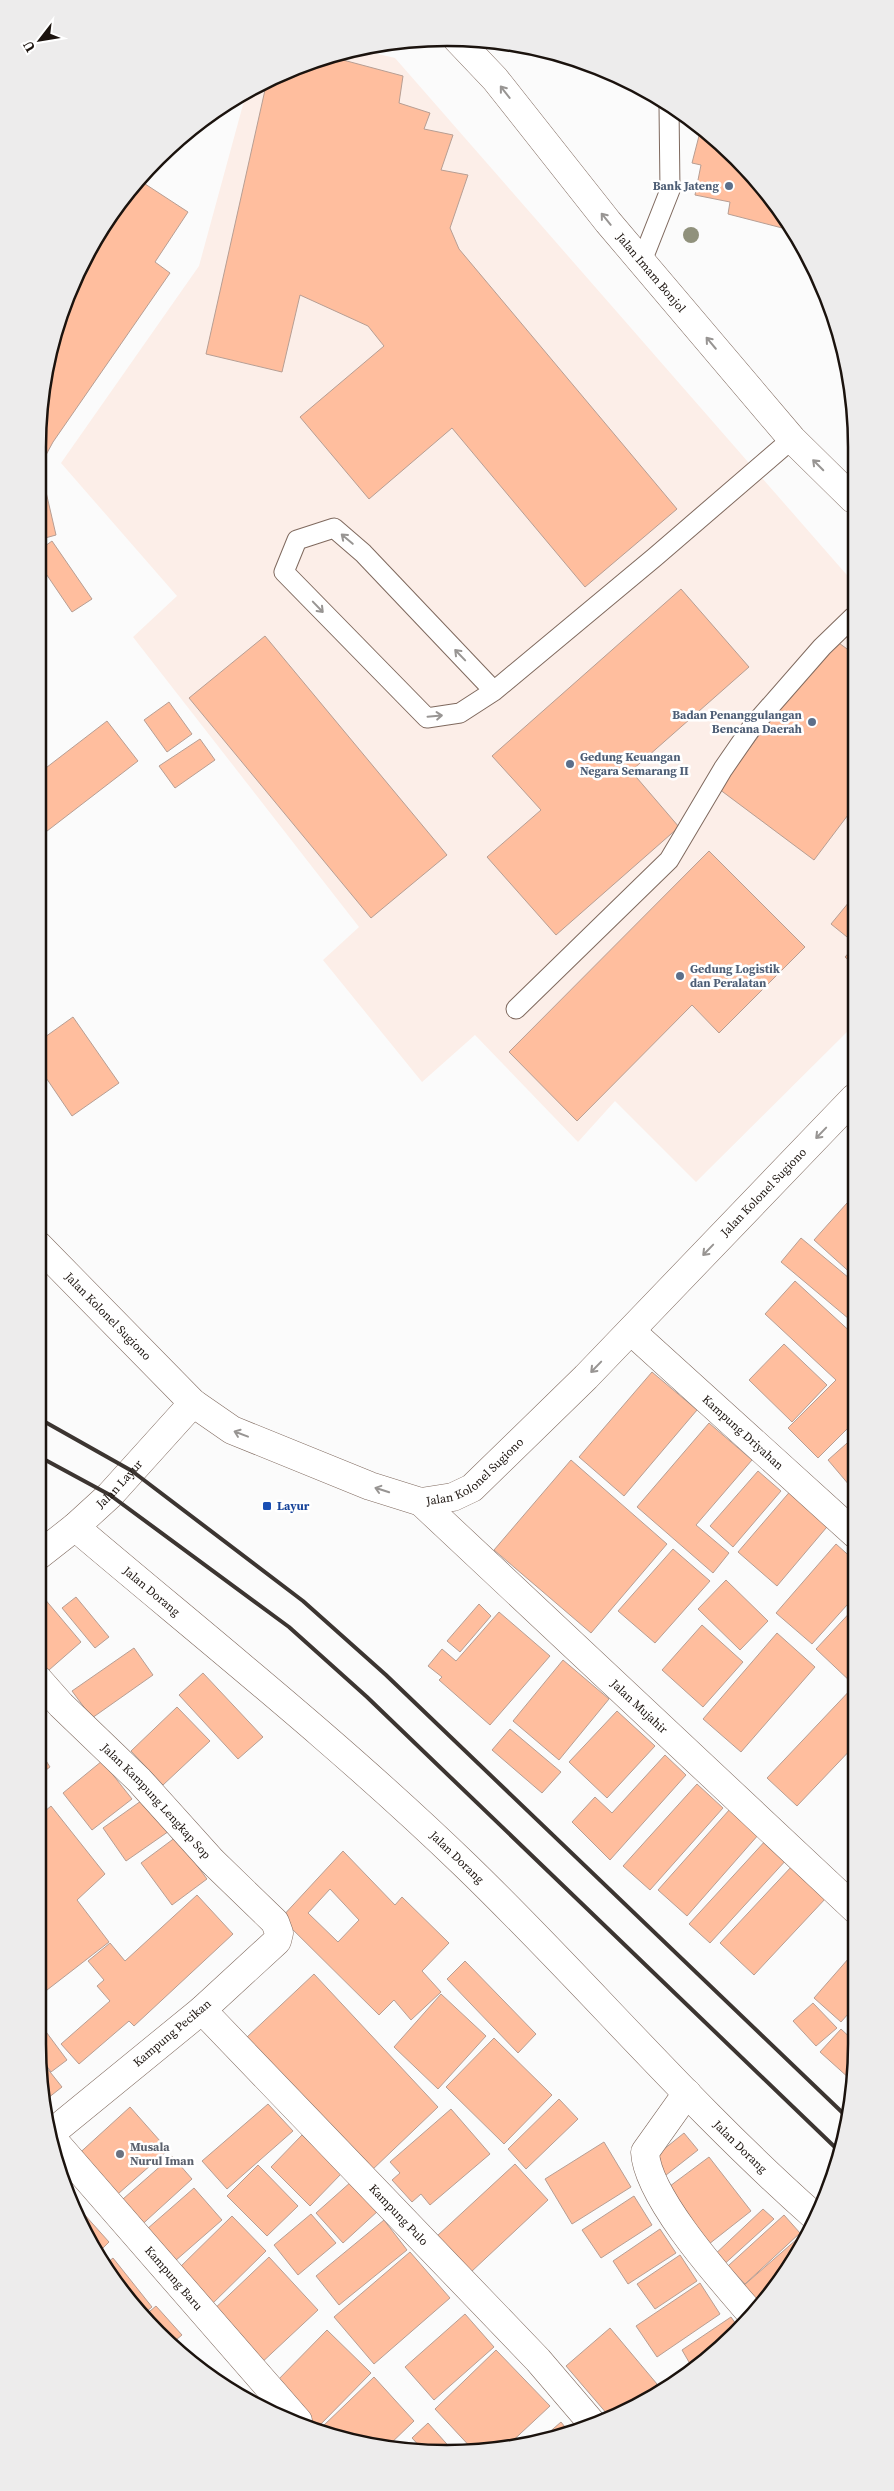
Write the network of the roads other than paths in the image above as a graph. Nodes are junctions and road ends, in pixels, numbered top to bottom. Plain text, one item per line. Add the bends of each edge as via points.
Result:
1 (464, 47) edge
2 (669, 113) edge
3 (642, 261) junction
4 (792, 438) junction
5 (848, 494) edge
6 (848, 622) edge
7 (494, 691) junction
8 (516, 1009) dead end
9 (848, 1104) edge
10 (46, 1253) edge
11 (631, 1330) junction
12 (193, 1403) junction
13 (420, 1502) junction
14 (75, 1527) junction
15 (848, 1528) edge
16 (46, 1550) edge
17 (46, 1687) edge
18 (848, 1903) edge
19 (275, 1922) joint
20 (202, 2010) junction
21 (687, 2093) junction
22 (55, 2124) edge
23 (57, 2137) edge
24 (810, 2212) edge
25 (747, 2309) edge
26 (291, 2413) edge
27 (588, 2418) edge

3 -> 1 street, Jalan Imam Bonjol via 495,79
2 - 3 lane via 670,190
4 -> 3 street, Jalan Imam Bonjol
5 -> 4 street, Jalan Imam Bonjol
4 - 7 lane
6 - 8 lane via 752,727 669,860
7 -> 7 lane via 363,553 334,528 297,540 284,572 427,718 460,713
9 -> 11 street, Jalan Kolonel Sugiono
10 - 12 street, Jalan Kolonel Sugiono
11 -> 13 street, Jalan Kolonel Sugiono via 472,1488 453,1497
11 - 15 street, Kampung Driyahan
13 -> 12 street, Jalan Kolonel Sugiono via 370,1486 232,1430
12 - 14 street, Jalan Layur via 110,1495
13 - 18 street, Jalan Mujahir
14 - 16 street, Jalan Layur
14 - 21 street, Jalan Dorang via 363,1771 467,1866
17 - 19 street, Jalan Kampung Lengkap Sop
19 - 20 street, Kampung Pecikan via 279,1932 277,1941
20 - 22 street, Kampung Pecikan
20 - 27 street, Kampung Pulo via 538,2360
21 - 24 street, Jalan Dorang via 772,2179
21 - 25 street via 644,2152 648,2172 662,2201
23 - 26 street, Kampung Baru

